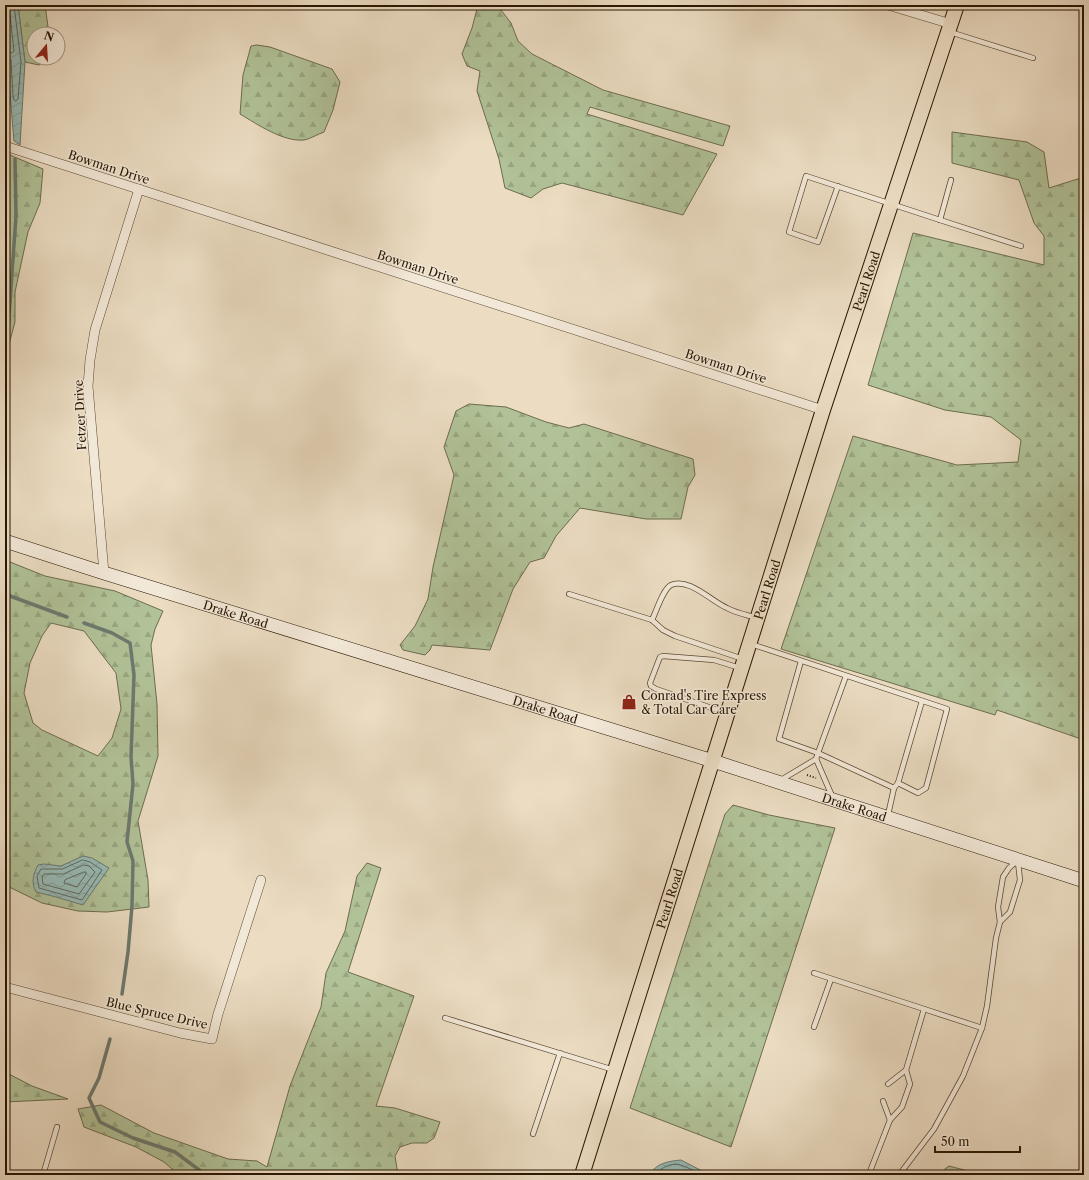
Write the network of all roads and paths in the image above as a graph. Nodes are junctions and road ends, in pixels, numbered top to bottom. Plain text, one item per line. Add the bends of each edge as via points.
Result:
1 (888, 5) edge
2 (957, 5) edge
3 (950, 28) junction
4 (1032, 58) dead end
5 (5, 146) edge
6 (951, 180) dead end
7 (838, 186) junction
8 (139, 189) junction
9 (891, 204) junction
10 (940, 220) junction
11 (1021, 246) dead end
12 (823, 410) junction
13 (5, 541) edge
14 (104, 573) junction
15 (569, 594) dead end
16 (758, 618) junction
17 (652, 620) junction
18 (750, 644) junction
19 (801, 661) junction
20 (743, 664) junction
21 (846, 676) junction
22 (922, 701) junction
23 (728, 714) junction
24 (818, 753) junction
25 (816, 759) junction
26 (713, 761) junction
27 (806, 775) dead end
28 (816, 778) dead end
29 (778, 782) junction
30 (898, 783) junction
31 (894, 788) junction
32 (833, 799) junction
33 (887, 817) junction
34 (1018, 860) junction
35 (262, 880) dead end
36 (1084, 881) edge
37 (1000, 922) junction
38 (814, 973) dead end
39 (831, 979) junction
40 (5, 987) edge
41 (924, 1009) junction
42 (445, 1018) dead end
43 (814, 1027) dead end
44 (982, 1028) junction
45 (560, 1053) junction
46 (615, 1070) junction
47 (906, 1070) junction
48 (888, 1084) dead end
49 (883, 1101) dead end
50 (890, 1120) junction
51 (57, 1127) dead end
52 (533, 1134) dead end
53 (43, 1175) edge
54 (582, 1175) edge
55 (870, 1175) edge
56 (899, 1175) edge

1 - 3 street
2 - 3 main road, Pearl Road
3 - 4 lane
3 - 9 main road, Pearl Road
5 - 8 street, Bowman Drive
6 - 10 lane
7 - 7 lane via 806,176 789,232 818,242
7 - 9 lane
8 - 12 street, Bowman Drive
8 - 14 street, Fetzer Drive via 95,330 90,360 88,386
9 - 10 lane
9 - 12 main road, Pearl Road
10 - 11 lane
12 - 16 main road, Pearl Road
13 - 14 street, Drake Road
14 - 26 street, Drake Road
15 - 17 lane
16 - 17 lane via 726,608 690,586 676,584 666,590
16 - 18 main road, Pearl Road
17 - 20 lane via 674,636
18 - 19 lane
18 - 20 main road, Pearl Road
19 - 21 lane
19 - 24 lane via 779,739
20 - 23 main road, Pearl Road
20 - 23 lane via 663,656 650,683 656,689
21 - 22 lane
21 - 24 lane
22 - 30 lane
22 - 30 lane via 947,709 926,788 918,794
23 - 26 main road, Pearl Road
24 - 25 lane
24 - 31 lane
25 - 29 lane
25 - 32 lane
26 - 29 street, Drake Road
26 - 46 main road, Pearl Road
27 - 28 path
29 - 32 street, Drake Road
30 - 31 lane
31 - 33 lane
32 - 33 street, Drake Road
33 - 34 street, Drake Road
34 - 36 street, Drake Road
34 - 37 lane via 1020,880 1010,912
34 - 37 lane via 1008,868 1004,877 998,907
35 - 40 street, Blue Spruce Drive via 212,1039
37 - 44 lane
38 - 39 lane
39 - 41 lane
39 - 43 lane
41 - 44 lane
41 - 47 lane
42 - 45 lane
44 - 56 lane via 962,1076 934,1128
45 - 46 lane
45 - 52 lane
46 - 54 main road, Pearl Road
47 - 48 lane
47 - 50 lane via 910,1084 902,1107
49 - 50 lane
50 - 55 lane
51 - 53 lane

